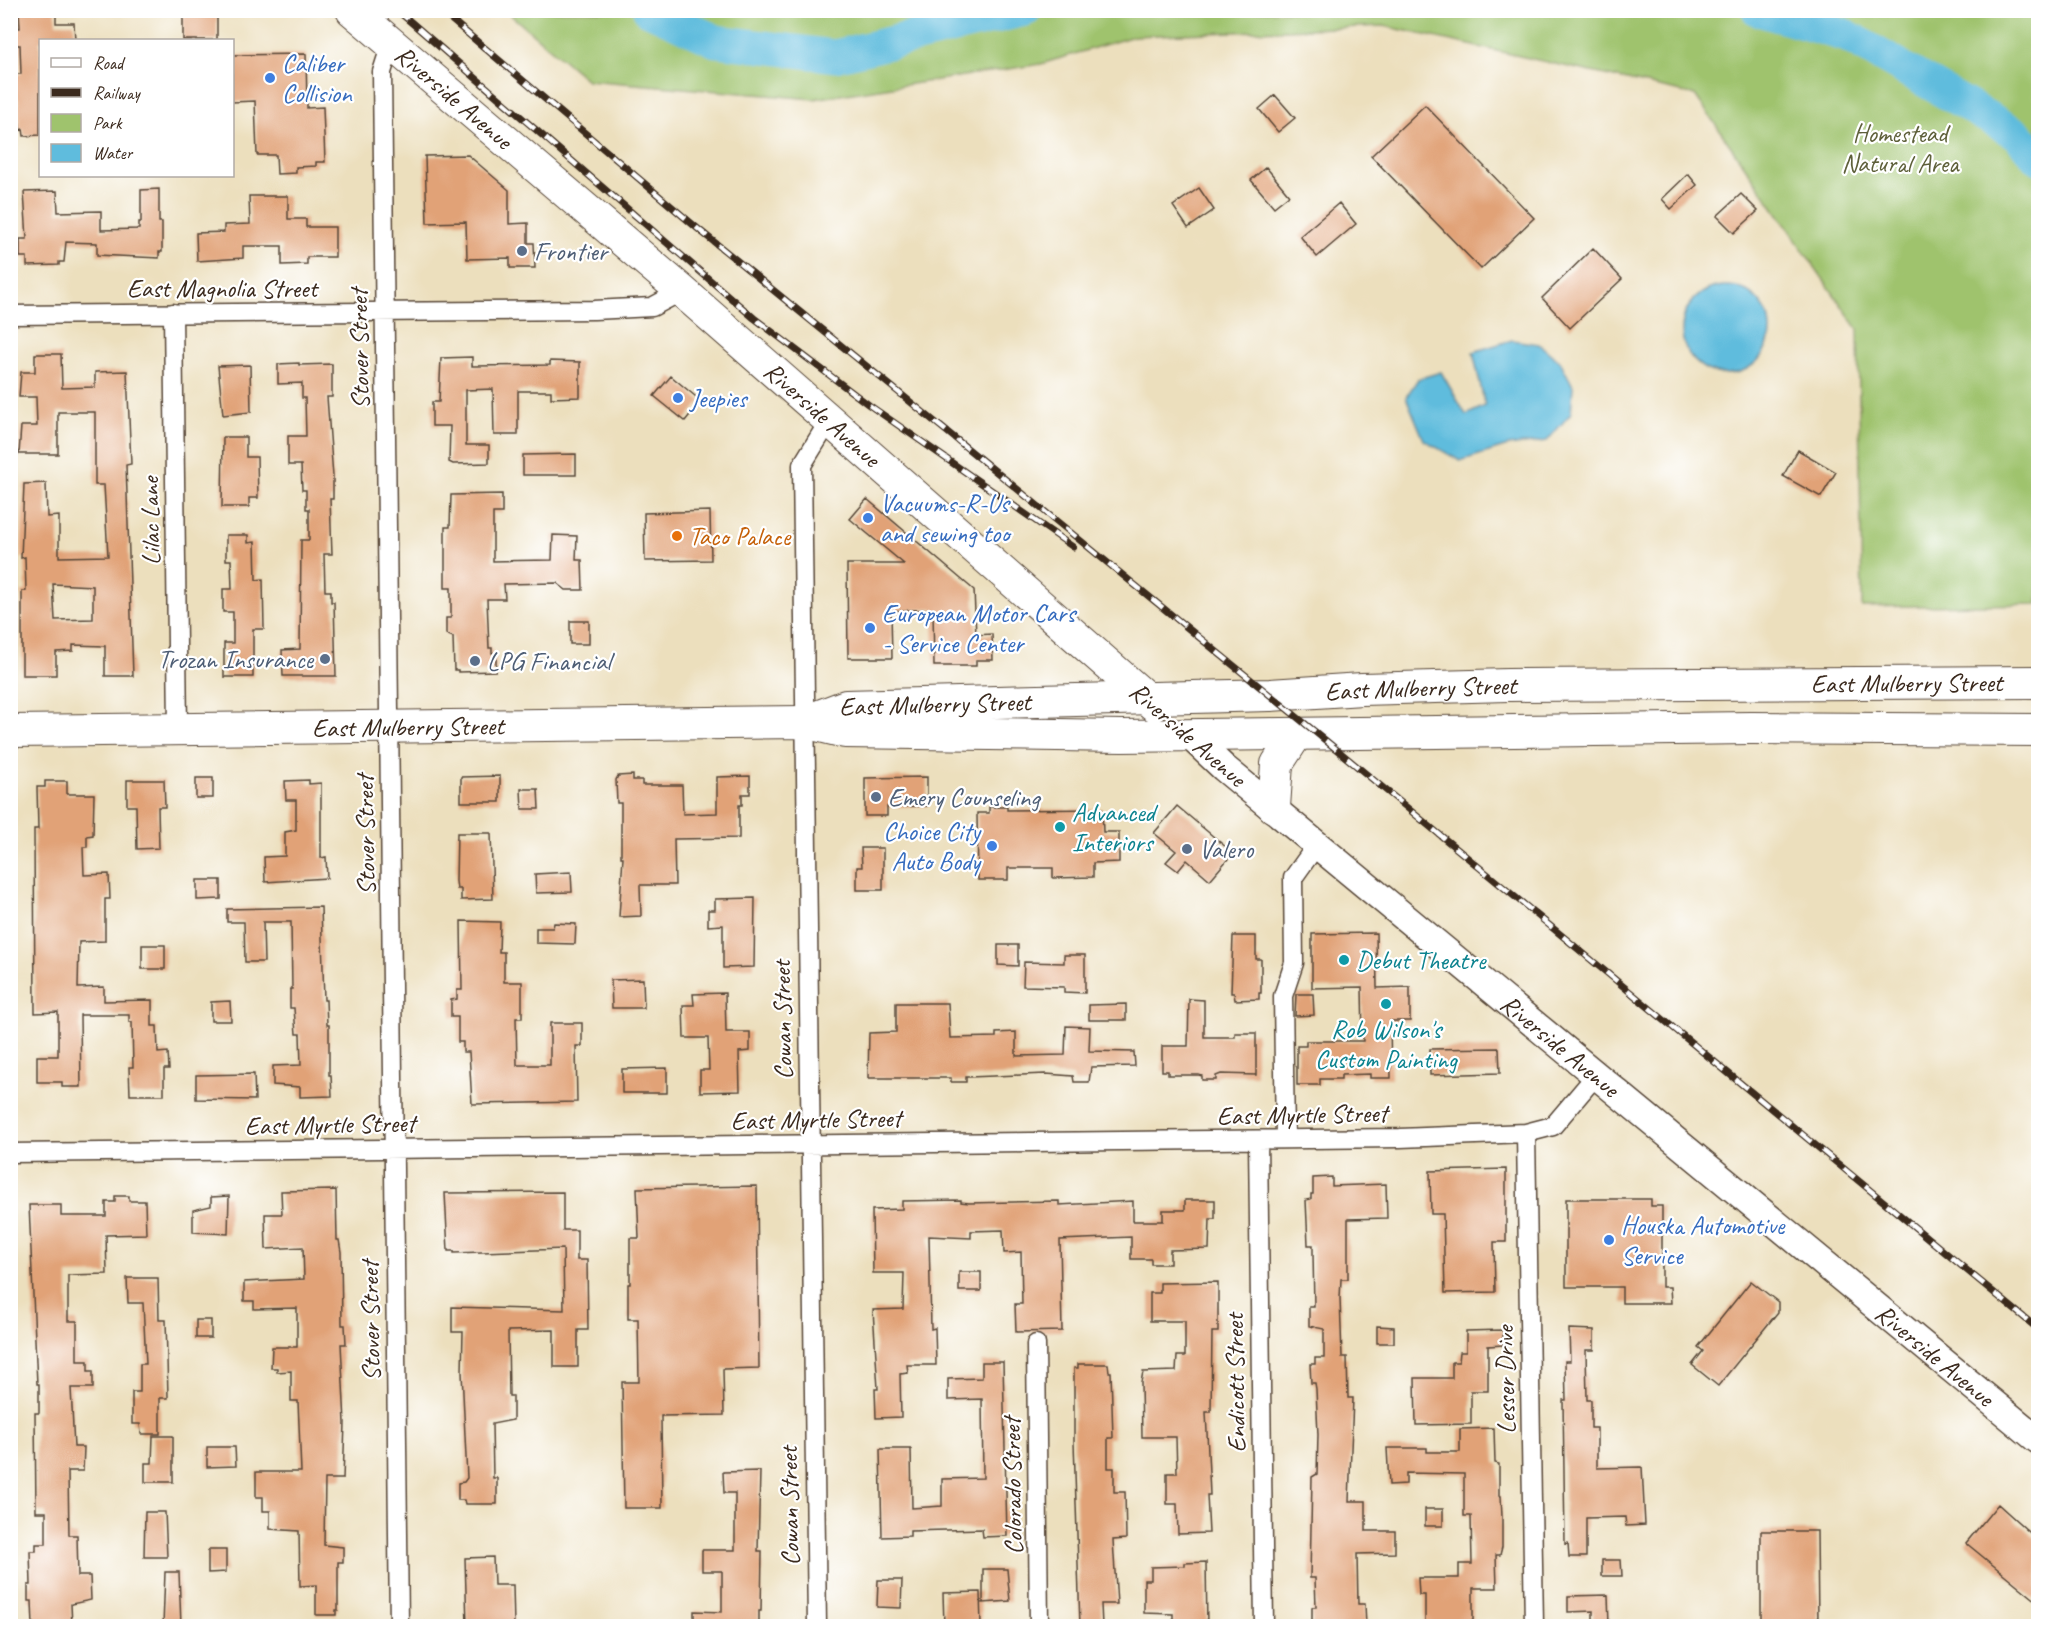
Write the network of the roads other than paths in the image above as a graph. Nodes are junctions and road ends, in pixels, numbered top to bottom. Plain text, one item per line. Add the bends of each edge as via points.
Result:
1 (352, 10) edge
2 (391, 44) junction
3 (682, 291) junction
4 (173, 313) junction
5 (384, 314) junction
6 (10, 315) edge
7 (829, 421) junction
8 (2038, 682) edge
9 (1147, 698) junction
10 (804, 722) junction
11 (389, 726) junction
12 (178, 729) junction
13 (10, 730) edge
14 (2038, 730) edge
15 (1189, 735) junction
16 (1296, 735) junction
17 (1274, 807) junction
18 (1318, 843) junction
19 (1597, 1074) junction
20 (1526, 1133) junction
21 (1285, 1139) junction
22 (1258, 1140) junction
23 (809, 1144) junction
24 (394, 1149) junction
25 (10, 1154) edge
26 (1036, 1344) dead end
27 (2038, 1440) edge
28 (399, 1626) edge
29 (816, 1626) edge
30 (1039, 1626) edge
31 (1264, 1626) edge
32 (1534, 1626) edge

1 - 2 highway, Riverside Avenue
2 - 3 highway, Riverside Avenue
2 - 5 street, Stover Street via 382,72
3 - 5 street, East Magnolia Street via 652,307
3 - 7 highway, Riverside Avenue
4 - 5 street, East Magnolia Street
4 - 6 street, East Magnolia Street
4 - 12 street, Lilac Lane
5 - 11 street, Stover Street
7 - 9 highway, Riverside Avenue
7 - 10 street, Cowan Street via 802,465
8 - 9 highway, East Mulberry Street via 1509,685
9 - 10 highway, East Mulberry Street via 846,706
9 - 15 highway, Riverside Avenue
10 - 11 highway, East Mulberry Street
10 - 15 highway, East Mulberry Street via 845,732
10 - 23 street, Cowan Street
11 - 12 highway, East Mulberry Street
11 - 24 street, Stover Street
12 - 13 highway, East Mulberry Street
14 - 16 highway, East Mulberry Street via 1751,728
15 - 16 highway, East Mulberry Street
15 - 17 main road, Riverside Avenue
16 - 17 highway via 1277,764
17 - 18 main road, Riverside Avenue
18 - 19 main road, Riverside Avenue
18 - 21 street via 1293,878 1294,963 1283,996
19 - 20 street, East Myrtle Street via 1553,1126
19 - 27 main road, Riverside Avenue
20 - 21 street, East Myrtle Street
20 - 32 street, Lesser Drive
21 - 22 street, East Myrtle Street
22 - 23 street, East Myrtle Street
22 - 31 street, Endicott Street
23 - 24 street, East Myrtle Street
23 - 29 street, Cowan Street
24 - 25 street, East Myrtle Street
24 - 28 street, Stover Street
26 - 30 street, Colorado Street

